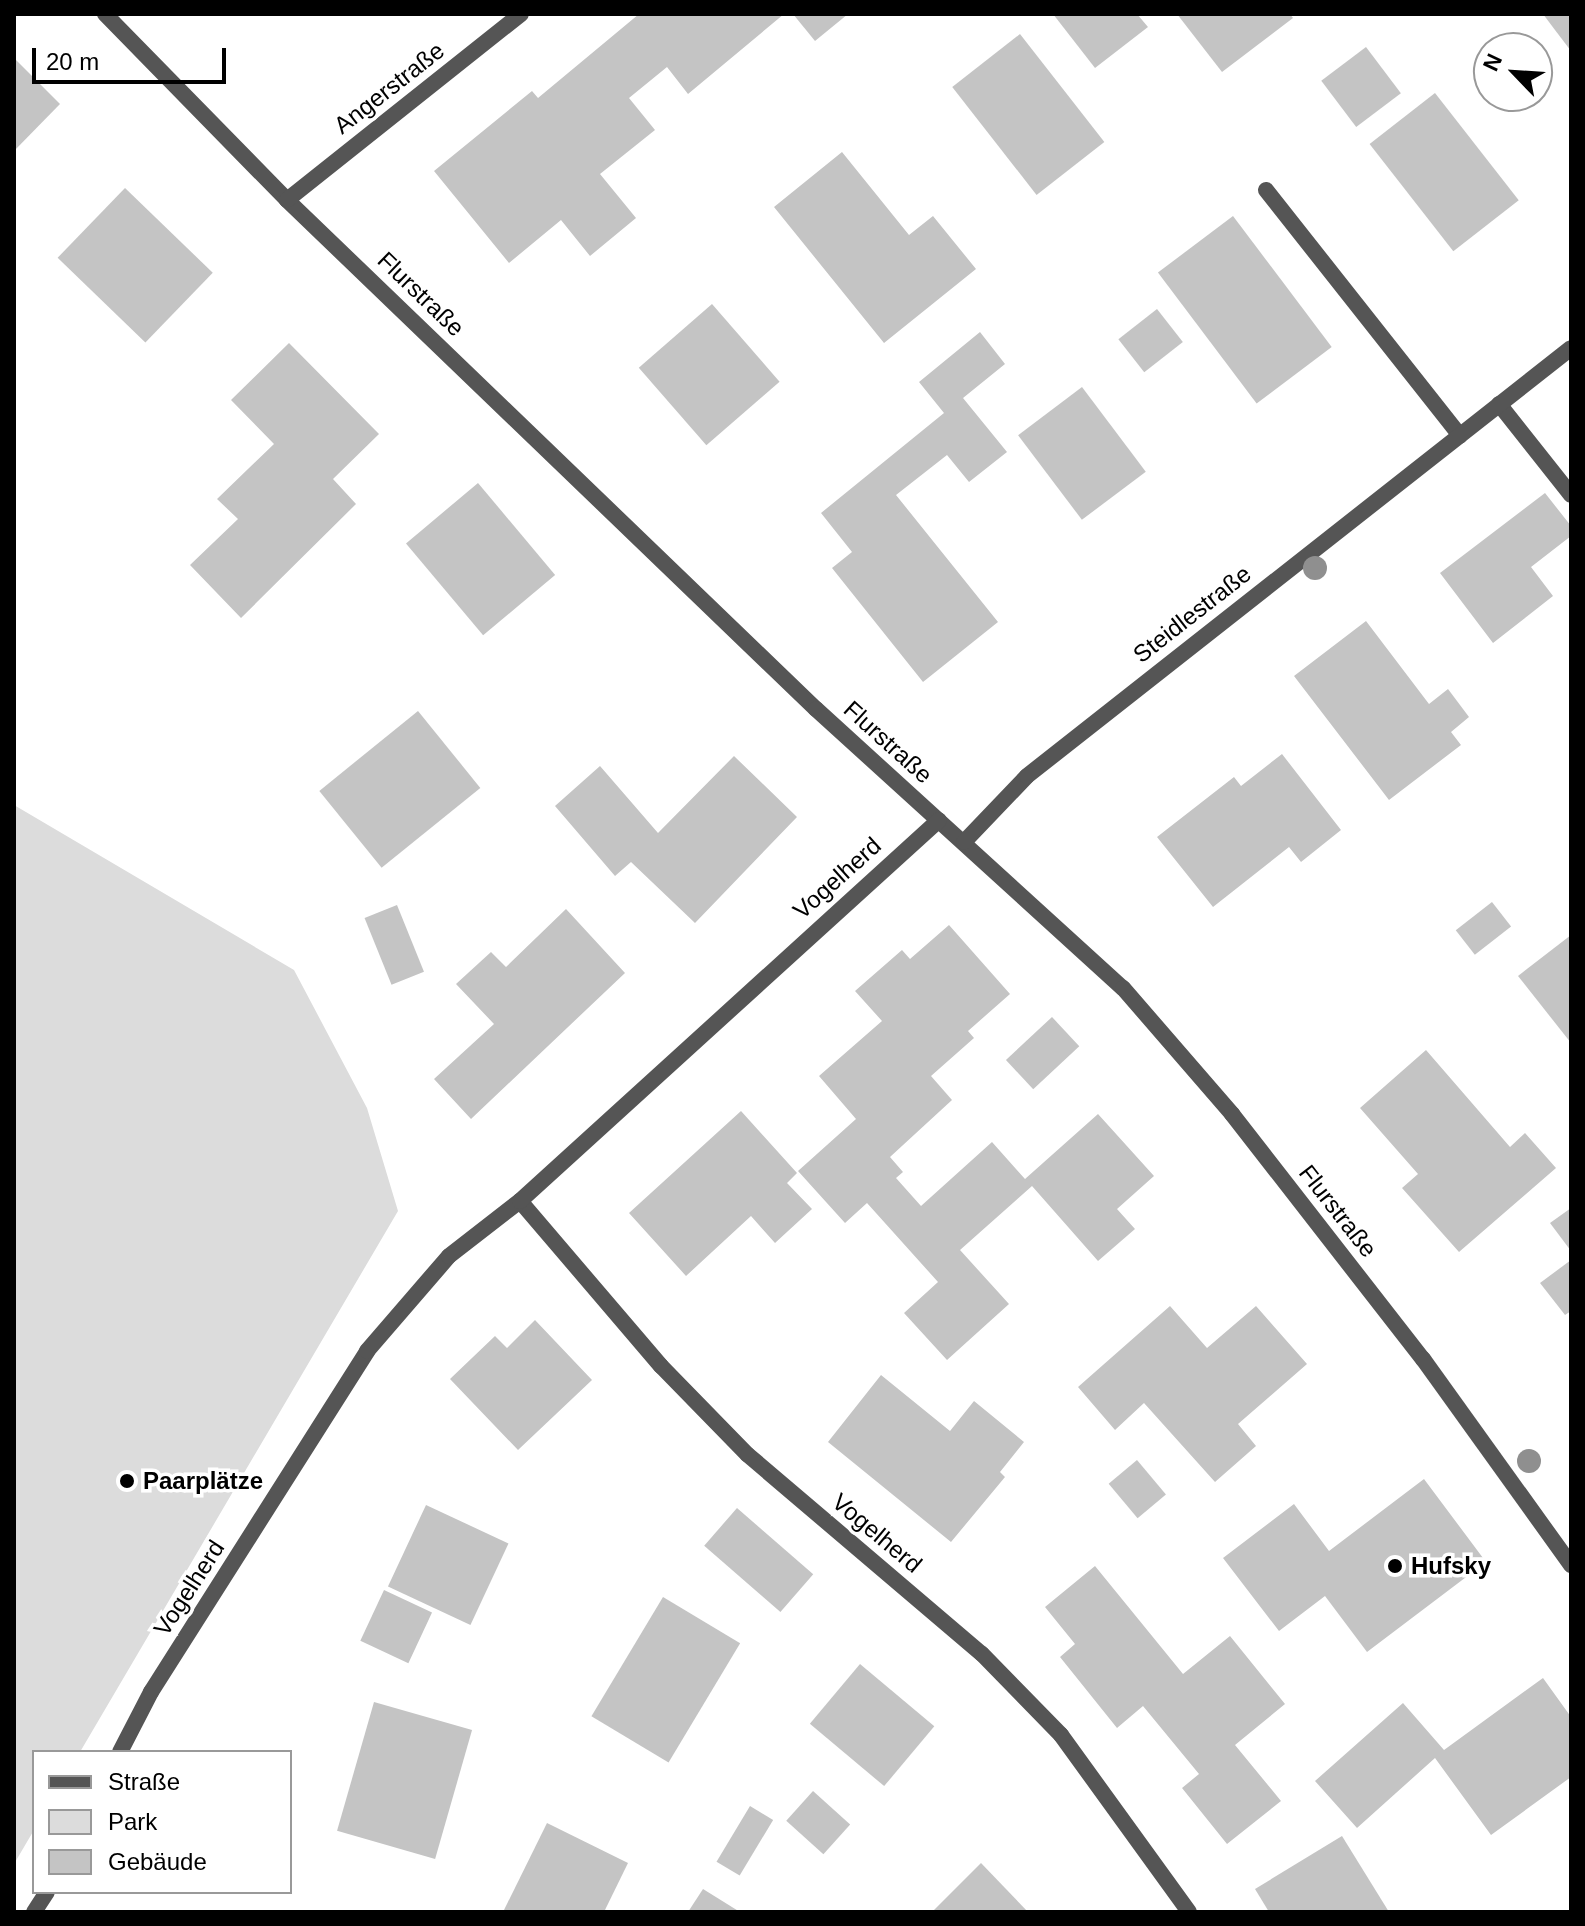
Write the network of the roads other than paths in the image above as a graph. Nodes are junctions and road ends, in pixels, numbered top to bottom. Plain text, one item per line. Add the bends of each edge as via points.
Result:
1 (105, 14) edge
2 (521, 14) edge
3 (1266, 190) dead end
4 (287, 200) junction
5 (1571, 348) edge
6 (1499, 404) junction
7 (1460, 436) junction
8 (1571, 495) edge
9 (939, 820) junction
10 (964, 842) junction
11 (520, 1201) junction
12 (1571, 1565) edge
13 (121, 1750) edge
14 (46, 1894) edge
15 (34, 1912) edge
16 (1189, 1912) edge

1 - 4 street, Flurstraße
2 - 4 street, Angerstraße
3 - 7 street
4 - 9 street, Flurstraße
5 - 6 street, Steidlestraße
6 - 7 street, Steidlestraße
6 - 8 street
7 - 10 street, Steidlestraße via 1027,776
9 - 10 street, Flurstraße
9 - 11 street, Vogelherd
10 - 12 street, Flurstraße via 1123,988 1232,1114 1423,1359
11 - 13 street, Vogelherd via 449,1256 367,1351 151,1692
11 - 16 street, Vogelherd via 661,1366 748,1455 982,1654 1061,1735
14 - 15 street

